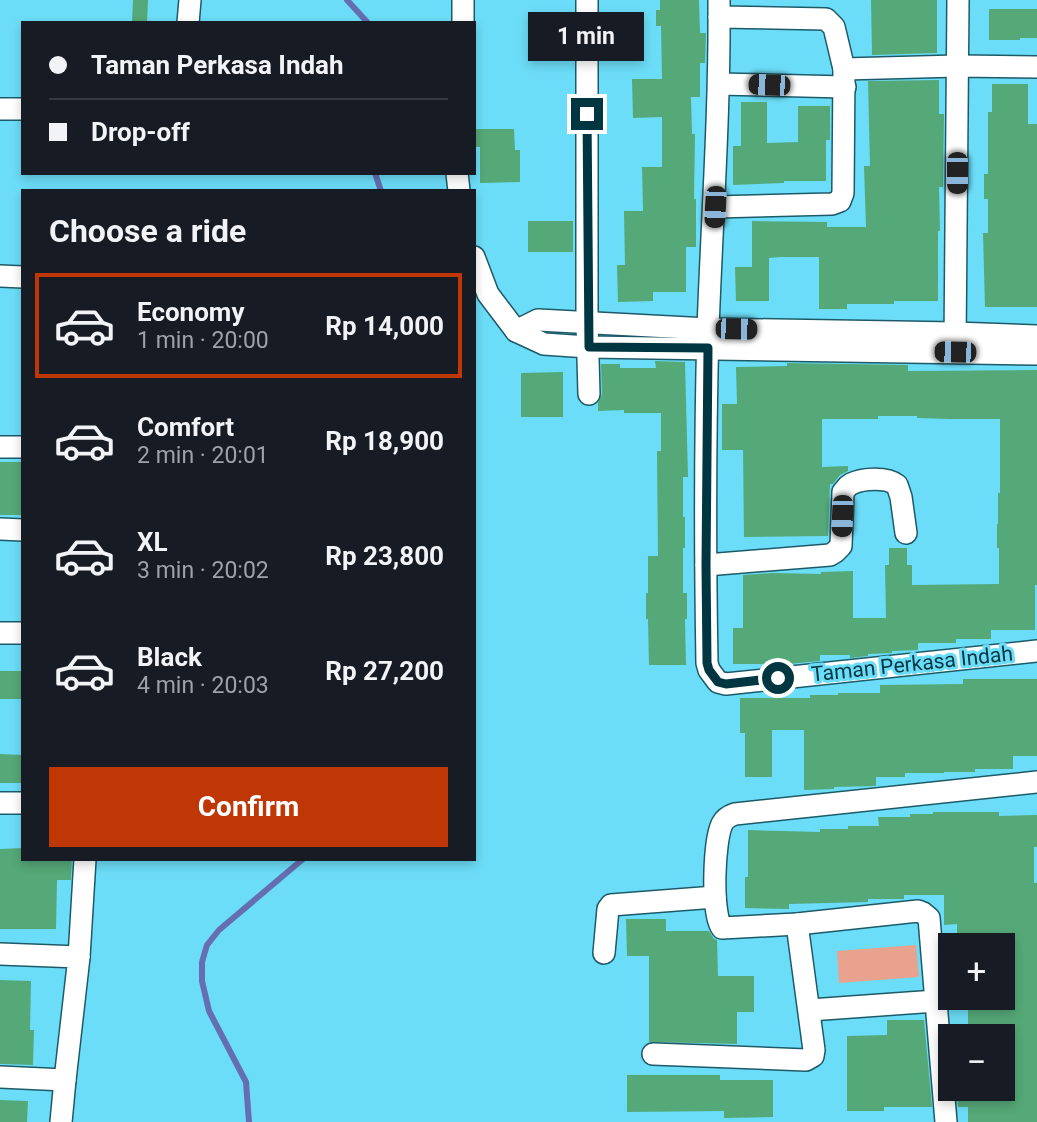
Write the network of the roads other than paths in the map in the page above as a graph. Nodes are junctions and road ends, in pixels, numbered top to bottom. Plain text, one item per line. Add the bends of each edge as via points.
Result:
1 (190, 0) edge
2 (463, 0) edge
3 (587, 0) edge
4 (958, 0) edge
5 (719, 8) edge
6 (188, 21) edge
7 (463, 21) edge
8 (957, 66) junction
9 (1037, 67) edge
10 (845, 78) junction
11 (719, 84) junction
12 (0, 109) edge
13 (21, 109) edge
14 (715, 207) junction
15 (476, 262) edge
16 (0, 276) edge
17 (21, 277) edge
18 (587, 323) junction
19 (638, 326) junction
20 (516, 331) junction
21 (1037, 336) edge
22 (708, 339) junction
23 (955, 343) junction
24 (589, 347) junction
25 (639, 347) junction
26 (1037, 354) edge
27 (589, 394) dead end
28 (0, 447) edge
29 (21, 447) edge
30 (0, 529) edge
31 (21, 530) edge
32 (906, 533) dead end
33 (706, 565) junction
34 (0, 633) edge
35 (21, 633) edge
36 (1037, 651) edge
37 (1037, 782) edge
38 (0, 803) edge
39 (21, 803) edge
40 (85, 861) edge
41 (715, 897) junction
42 (797, 924) junction
43 (604, 953) dead end
44 (0, 954) edge
45 (79, 957) junction
46 (936, 1000) junction
47 (810, 1010) junction
48 (653, 1054) dead end
49 (0, 1077) edge
50 (65, 1080) junction
51 (61, 1122) edge
52 (946, 1122) edge

1 - 6 street
2 - 7 street
3 - 18 street
4 - 8 street
5 - 10 street via 826,19 834,27
5 - 11 street, Taman Perkasa Indah
8 - 9 street
8 - 10 street
8 - 23 street
10 - 11 street
10 - 14 street via 840,201
11 - 14 street, Taman Perkasa Indah
12 - 13 street
14 - 22 street, Taman Perkasa Indah
15 - 20 street via 488,294
16 - 17 street
18 - 19 street
18 - 20 street via 538,320
18 - 24 street
19 - 22 street
19 - 25 street
20 - 24 street via 544,344
21 - 23 street
22 - 23 street
22 - 25 street
22 - 33 street, Taman Perkasa Indah
23 - 26 street
24 - 25 street
24 - 27 street
28 - 29 street
30 - 31 street
32 - 33 street via 897,485 869,480 851,484 843,492 841,546 830,555
33 - 36 street, Taman Perkasa Indah via 707,663 718,682
34 - 35 street
37 - 41 street via 729,816 717,850
38 - 39 street
40 - 45 street
41 - 42 street via 722,928
41 - 43 street via 611,905
42 - 46 street via 923,913 930,923
42 - 47 street
44 - 45 street
45 - 50 street
46 - 47 street
46 - 52 street
47 - 48 street via 814,1050 806,1060
49 - 50 street
50 - 51 street

